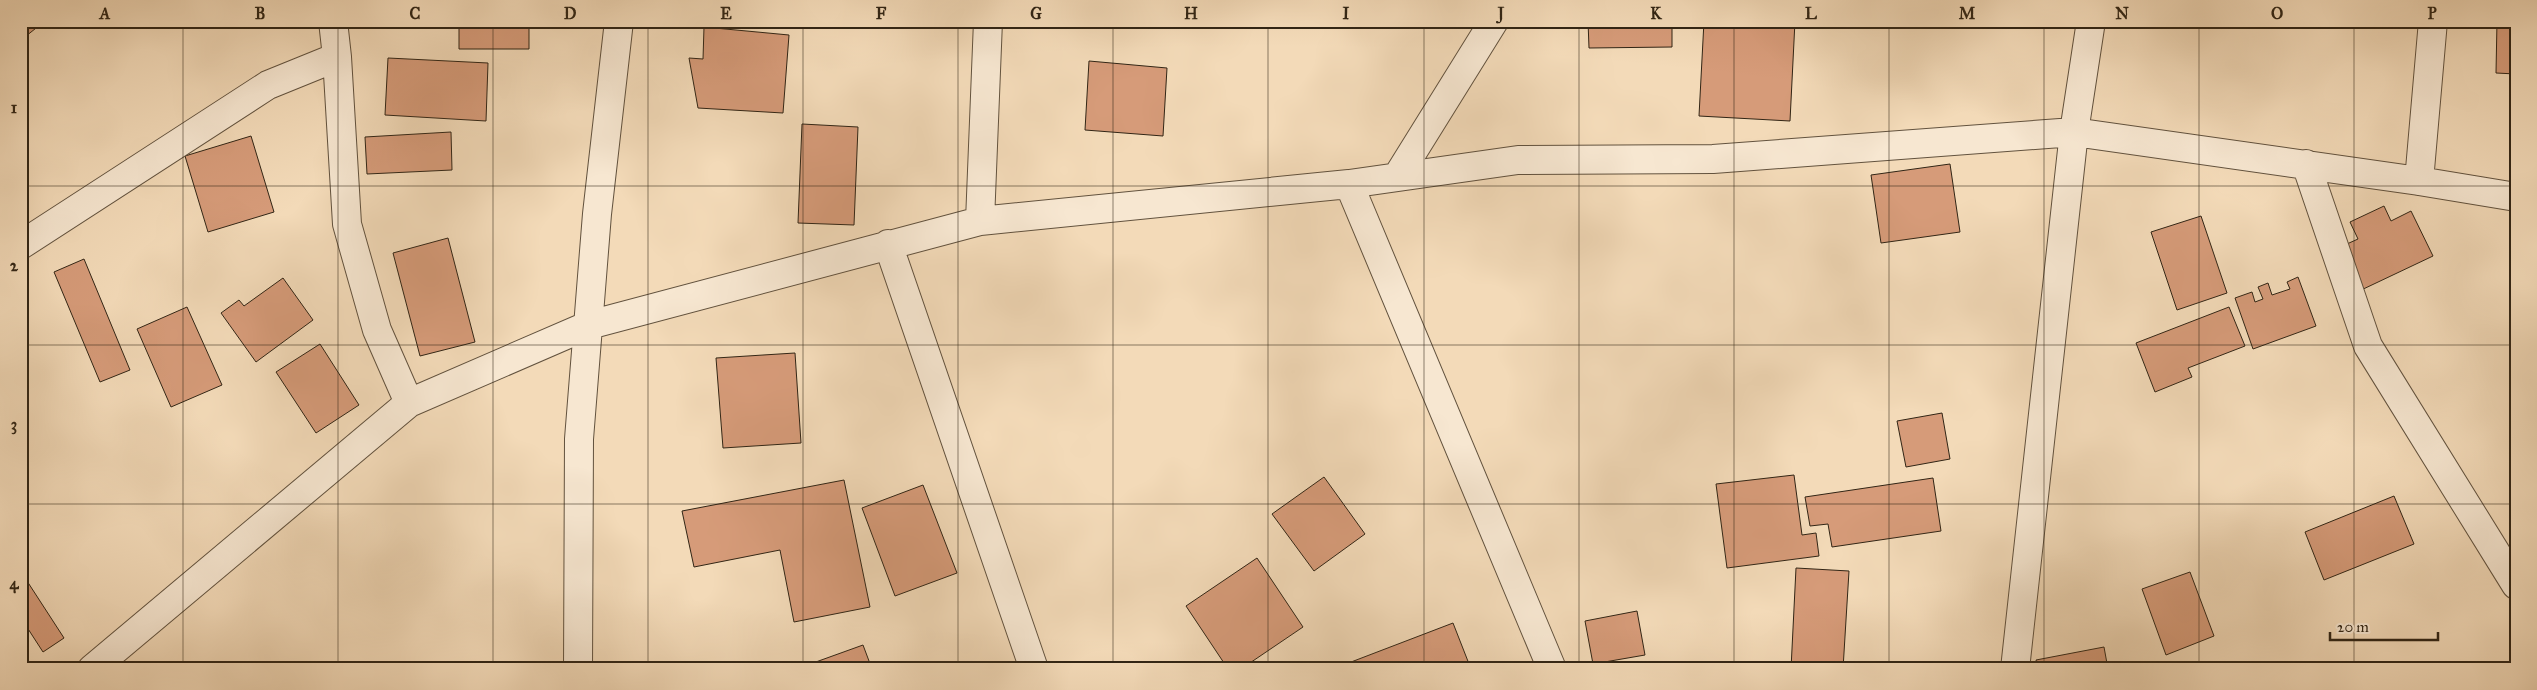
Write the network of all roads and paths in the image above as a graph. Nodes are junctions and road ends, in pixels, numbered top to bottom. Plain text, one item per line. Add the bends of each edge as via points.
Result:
1 (333, 21) edge
2 (619, 21) edge
3 (988, 21) edge
4 (1494, 21) edge
5 (2091, 21) edge
6 (2433, 21) edge
7 (337, 57) junction
8 (2074, 132) junction
9 (2306, 164) junction
10 (1397, 177) junction
11 (2419, 180) junction
12 (1349, 184) junction
13 (2516, 198) edge
14 (980, 221) junction
15 (888, 244) junction
16 (21, 245) edge
17 (589, 325) junction
18 (409, 402) junction
19 (2516, 585) edge
20 (92, 669) edge
21 (578, 669) edge
22 (1034, 669) edge
23 (1552, 669) edge
24 (2015, 669) edge

1 - 7 street
2 - 17 street
3 - 14 street
4 - 10 street
5 - 8 street
6 - 11 street
7 - 16 street via 268,85
7 - 18 street via 347,224 377,330
8 - 9 street
8 - 10 street via 1713,159 1518,160
8 - 24 street
9 - 11 street
9 - 19 street via 2368,346
10 - 12 street
11 - 13 street
12 - 14 street
12 - 23 street
14 - 15 street
15 - 17 street
15 - 22 street
17 - 18 street
17 - 21 street via 579,439
18 - 20 street

